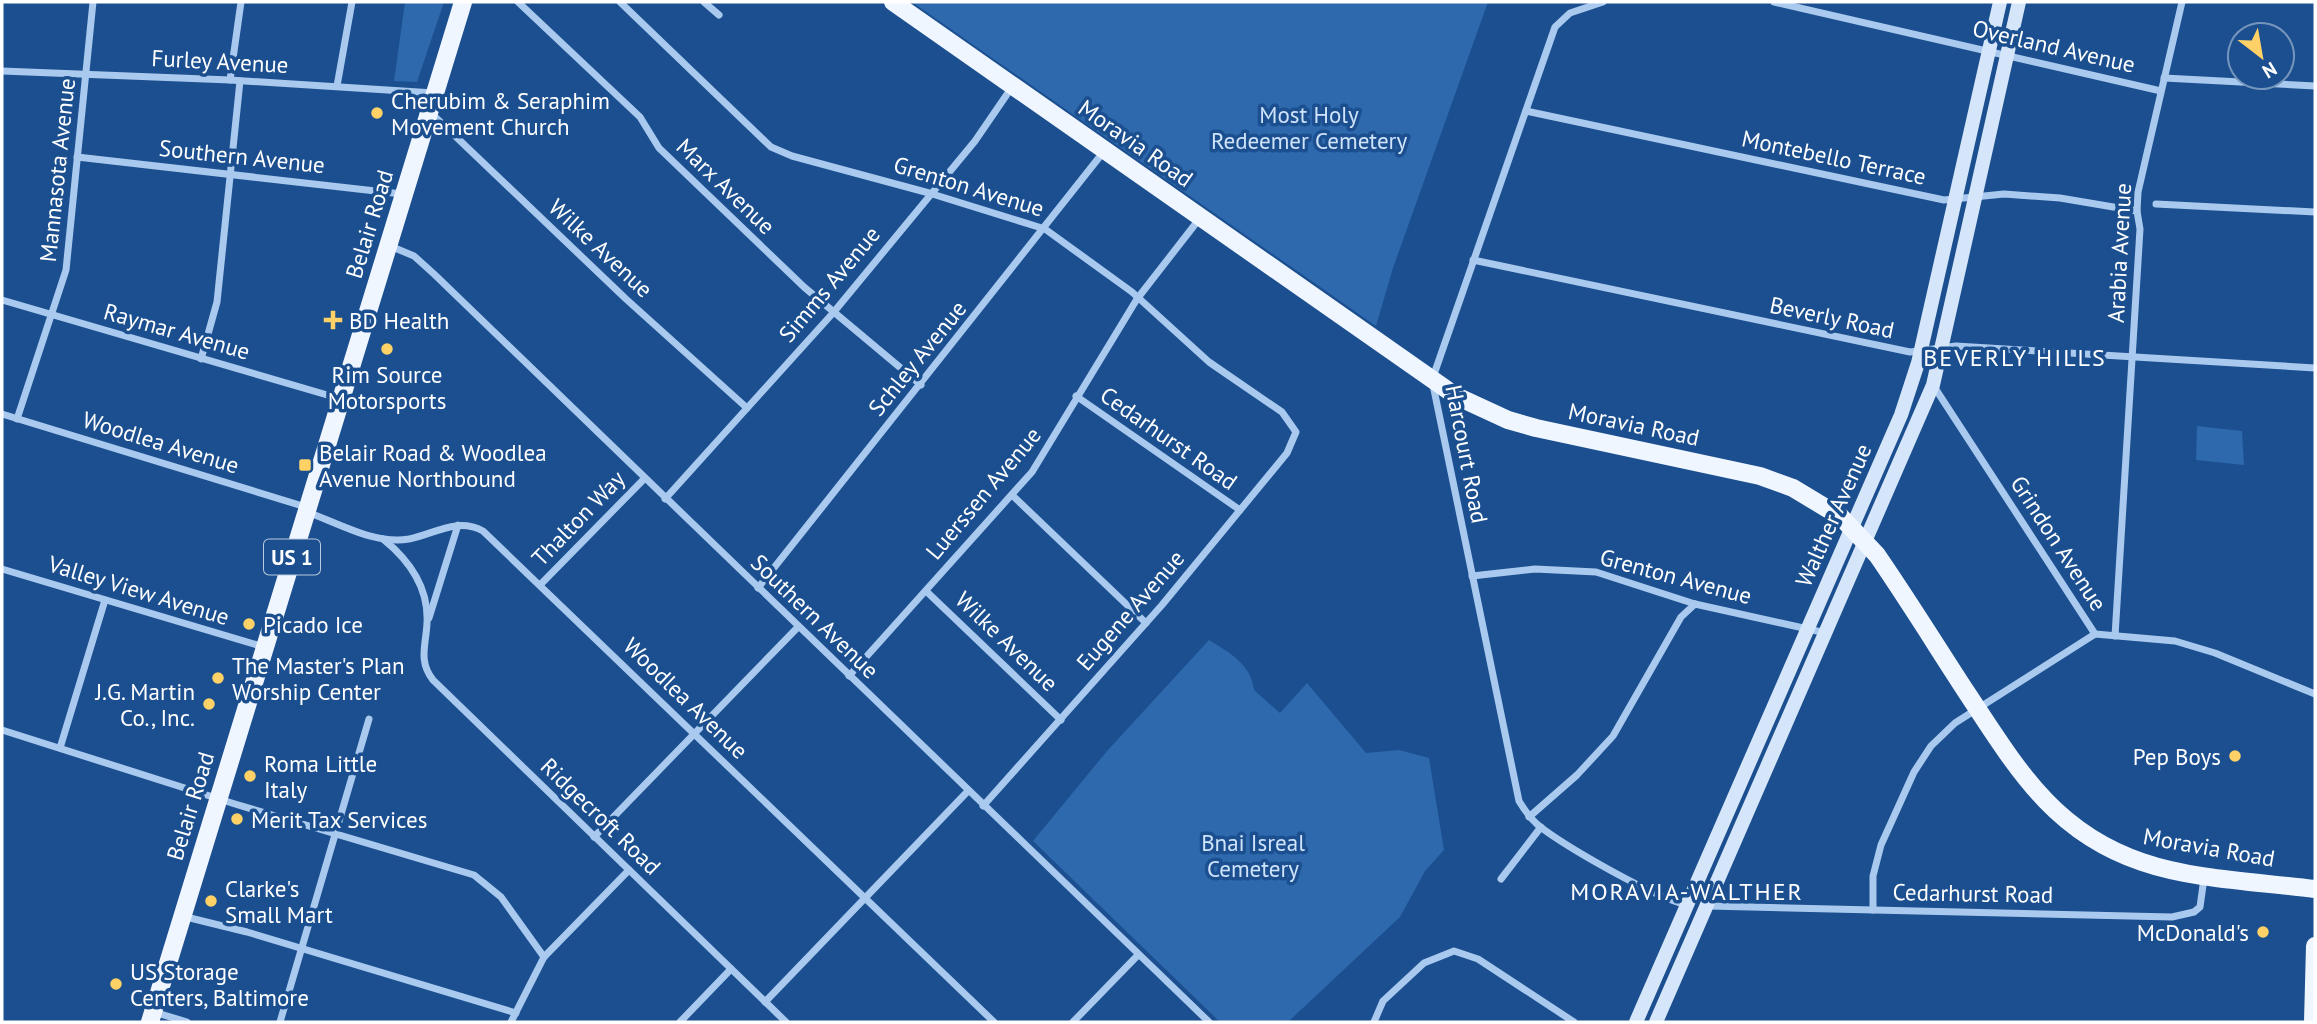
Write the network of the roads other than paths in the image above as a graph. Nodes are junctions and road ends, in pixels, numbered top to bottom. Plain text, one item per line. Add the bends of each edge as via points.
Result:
1 (93, 2) edge
2 (241, 2) edge
3 (352, 2) edge
4 (463, 2) edge
5 (518, 2) edge
6 (620, 2) edge
7 (704, 2) edge
8 (893, 2) edge
9 (1603, 2) edge
10 (1774, 2) edge
11 (2000, 2) edge
12 (2019, 2) edge
13 (2182, 2) edge
14 (1584, 5) edge
15 (719, 15) dead end
16 (1988, 51) junction
17 (2007, 55) junction
18 (2, 71) edge
19 (86, 75) junction
20 (2164, 78) junction
21 (230, 80) junction
22 (240, 81) junction
23 (337, 86) junction
24 (2315, 86) edge
25 (1012, 87) junction
26 (2161, 91) junction
27 (437, 93) junction
28 (1526, 111) junction
29 (431, 113) junction
30 (1105, 150) junction
31 (77, 157) junction
32 (229, 174) junction
33 (929, 193) junction
34 (403, 194) junction
35 (1974, 195) junction
36 (1954, 200) junction
37 (2156, 204) dead end
38 (2137, 211) junction
39 (2315, 212) edge
40 (1200, 218) junction
41 (1045, 229) junction
42 (389, 246) junction
43 (1473, 260) junction
44 (1137, 299) junction
45 (2, 300) edge
46 (833, 313) junction
47 (51, 315) junction
48 (1940, 348) junction
49 (1921, 351) junction
50 (2133, 356) junction
51 (201, 359) junction
52 (2315, 368) edge
53 (1432, 380) junction
54 (921, 385) junction
55 (1933, 385) junction
56 (1076, 396) junction
57 (342, 399) junction
58 (747, 408) junction
59 (2, 414) edge
60 (17, 419) junction
61 (1296, 432) joint
62 (644, 479) junction
63 (1012, 495) junction
64 (665, 499) junction
65 (308, 510) junction
66 (1240, 510) junction
67 (458, 526) junction
68 (1853, 528) junction
69 (382, 539) junction
70 (1867, 543) junction
71 (2, 569) edge
72 (1472, 576) junction
73 (541, 584) junction
74 (758, 589) junction
75 (926, 591) junction
76 (105, 600) junction
77 (1695, 604) junction
78 (428, 622) junction
79 (1146, 623) junction
80 (798, 627) junction
81 (1808, 627) junction
82 (1827, 633) junction
83 (2095, 634) junction
84 (2115, 636) junction
85 (264, 647) junction
86 (849, 676) junction
87 (2315, 694) edge
88 (1978, 709) junction
89 (369, 719) dead end
90 (1061, 720) junction
91 (2, 730) edge
92 (695, 733) junction
93 (60, 748) junction
94 (968, 791) junction
95 (218, 798) junction
96 (983, 806) junction
97 (1529, 817) junction
98 (1541, 827) junction
99 (335, 834) junction
100 (594, 837) junction
101 (629, 870) junction
102 (2204, 874) junction
103 (1501, 879) dead end
104 (2315, 889) edge
105 (864, 899) junction
106 (1687, 905) junction
107 (1708, 906) junction
108 (1873, 910) junction
109 (182, 916) junction
110 (2315, 946) edge
111 (301, 949) junction
112 (1138, 954) junction
113 (544, 957) junction
114 (731, 969) junction
115 (765, 1002) junction
116 (516, 1013) junction
117 (152, 1017) edge
118 (187, 1022) edge
119 (280, 1022) edge
120 (511, 1022) edge
121 (680, 1022) edge
122 (786, 1022) edge
123 (993, 1022) edge
124 (1073, 1022) edge
125 (1209, 1022) edge
126 (1374, 1022) edge
127 (1574, 1022) edge
128 (1636, 1022) edge
129 (1656, 1022) edge
130 (2313, 1022) edge

1 - 19 street, Mannasota Avenue
2 - 21 street
3 - 23 street
4 - 27 main road, Belair Road / US 1
5 - 46 street, Marx Avenue via 640,117 666,155
6 - 33 street, Grenton Avenue via 771,147
7 - 15 street
8 - 25 main road, Moravia Road
9 - 14 street, Harcourt Road
10 - 16 street, Overland Avenue
11 - 16 main road, Walther Avenue
12 - 17 main road, Walther Avenue
13 - 20 street, Arabia Avenue
14 - 28 street, Harcourt Road via 1555,27
16 - 17 street, Overland Avenue
16 - 36 main road, Walther Avenue
17 - 26 street, Overland Avenue
17 - 35 main road, Walther Avenue
18 - 19 street, Furley Avenue
19 - 21 street, Furley Avenue
19 - 31 street, Mannasota Avenue
20 - 24 street, Overland Avenue
20 - 26 street, Arabia Avenue
21 - 22 street, Furley Avenue
22 - 23 street, Furley Avenue
22 - 32 street
23 - 27 street, Furley Avenue
25 - 30 main road, Moravia Road
25 - 33 street, Simms Avenue via 975,141
26 - 38 street, Arabia Avenue
27 - 29 main road, Belair Road / US 1
28 - 36 street, Montebello Terrace
28 - 43 street, Harcourt Road
29 - 34 main road, Belair Road / US 1
29 - 58 street, Wilke Avenue
30 - 40 main road, Moravia Road
30 - 41 street, Schley Avenue
31 - 32 street, Southern Avenue
31 - 47 street, Mannasota Avenue via 66,270
32 - 34 street, Southern Avenue
32 - 51 street via 217,302
33 - 41 street, Grenton Avenue
33 - 46 street, Simms Avenue
34 - 42 main road, Belair Road / US 1
35 - 36 street, Montebello Terrace
35 - 38 street, Montebello Terrace via 2060,198
35 - 48 main road, Walther Avenue
36 - 49 main road, Walther Avenue
37 - 39 street
38 - 50 street, Arabia Avenue
40 - 44 street, Luerssen Avenue
40 - 53 main road, Moravia Road
41 - 44 street, Grenton Avenue
41 - 54 street, Schley Avenue
42 - 57 main road, Belair Road / US 1
42 - 62 street, Southern Avenue via 414,256
43 - 49 street, Beverly Road via 1856,342
43 - 53 street, Harcourt Road
44 - 56 street, Luerssen Avenue
44 - 61 street, Grenton Avenue via 1209,362 1282,412
45 - 47 street, Raymar Avenue
46 - 54 street, Marx Avenue
46 - 58 street, Simms Avenue
47 - 51 street, Raymar Avenue
47 - 60 street, Mannasota Avenue
48 - 49 street, Beverly Road
48 - 50 street, Beverly Road
48 - 55 main road, Walther Avenue
49 - 68 main road, Walther Avenue via 1901,415
50 - 52 street, Beverly Road
50 - 84 street, Arabia Avenue
51 - 57 street, Raymar Avenue
53 - 68 main road, Moravia Road via 1473,405 1508,419 1789,486 1827,506
53 - 72 street, Harcourt Road
54 - 74 street, Schley Avenue
55 - 70 main road, Walther Avenue
55 - 83 street, Grindon Avenue
56 - 63 street, Luerssen Avenue via 1045,455
56 - 66 street, Cedarhurst Road
57 - 65 main road, Belair Road / US 1
58 - 64 street, Simms Avenue
59 - 60 street, Woodlea Avenue
60 - 65 street, Woodlea Avenue
61 - 66 street, Eugene Avenue via 1287,453
62 - 64 street, Southern Avenue
62 - 73 street, Thalton Way
63 - 75 street, Luerssen Avenue
63 - 79 street
64 - 74 street, Southern Avenue
65 - 69 street, Woodlea Avenue
65 - 85 main road, Belair Road / US 1
66 - 79 street, Eugene Avenue
67 - 69 street, Woodlea Avenue via 410,538
67 - 73 street, Woodlea Avenue via 471,525 483,531
67 - 78 street, Ridgecroft Road
68 - 70 main road, Moravia Road
68 - 81 main road, Walther Avenue
69 - 78 street, Ridgecroft Road via 416,574
70 - 82 main road, Walther Avenue
70 - 88 main road, Moravia Road
71 - 76 street, Valley View Avenue
72 - 77 street, Grenton Avenue via 1578,570 1615,577
72 - 97 street, Harcourt Road via 1516,792
73 - 92 street, Woodlea Avenue
74 - 80 street, Southern Avenue
75 - 86 street, Luerssen Avenue
75 - 90 street, Wilke Avenue
76 - 85 street, Valley View Avenue
76 - 93 street
77 - 81 street, Grenton Avenue
77 - 97 street via 1681,617 1613,736 1581,772
78 - 100 street, Ridgecroft Road via 423,657 433,680
79 - 90 street, Eugene Avenue
80 - 86 street, Southern Avenue
80 - 92 street
81 - 82 street, Grenton Avenue
81 - 106 main road, Walther Avenue
82 - 107 main road, Walther Avenue
83 - 84 street, Grindon Avenue
83 - 88 street
84 - 87 street, Grindon Avenue via 2184,643
85 - 95 main road, Belair Road / US 1
86 - 94 street, Southern Avenue
88 - 102 main road, Moravia Road via 2026,782 2069,824 2121,855 2161,868
88 - 108 street via 1942,734 1914,772 1876,860
89 - 99 street
90 - 96 street, Eugene Avenue
91 - 93 street
92 - 100 street
92 - 105 street, Woodlea Avenue
93 - 95 street
94 - 96 street, Southern Avenue
94 - 105 street
95 - 99 street
95 - 109 main road, Belair Road / US 1
96 - 112 street, Southern Avenue
97 - 98 street
98 - 103 street
98 - 106 street via 1638,883
99 - 111 street
99 - 113 street via 481,878 501,897
100 - 101 street, Ridgecroft Road
101 - 113 street
101 - 114 street, Ridgecroft Road
102 - 104 main road, Moravia Road
102 - 108 street, Cedarhurst Road via 2200,907 2172,917
105 - 115 street
105 - 123 street, Woodlea Avenue
106 - 107 main road
106 - 128 main road, Walther Avenue
107 - 108 street, Cedarhurst Road
107 - 129 main road, Walther Avenue
109 - 111 street
109 - 117 main road, Belair Road / US 1
110 - 130 main road
111 - 116 street
111 - 119 street
112 - 124 street
112 - 125 street, Southern Avenue
113 - 116 street
114 - 115 street, Ridgecroft Road
114 - 121 street
115 - 122 street, Ridgecroft Road
116 - 120 street
117 - 118 street
126 - 127 street via 1383,1001 1424,962 1454,951 1478,959

